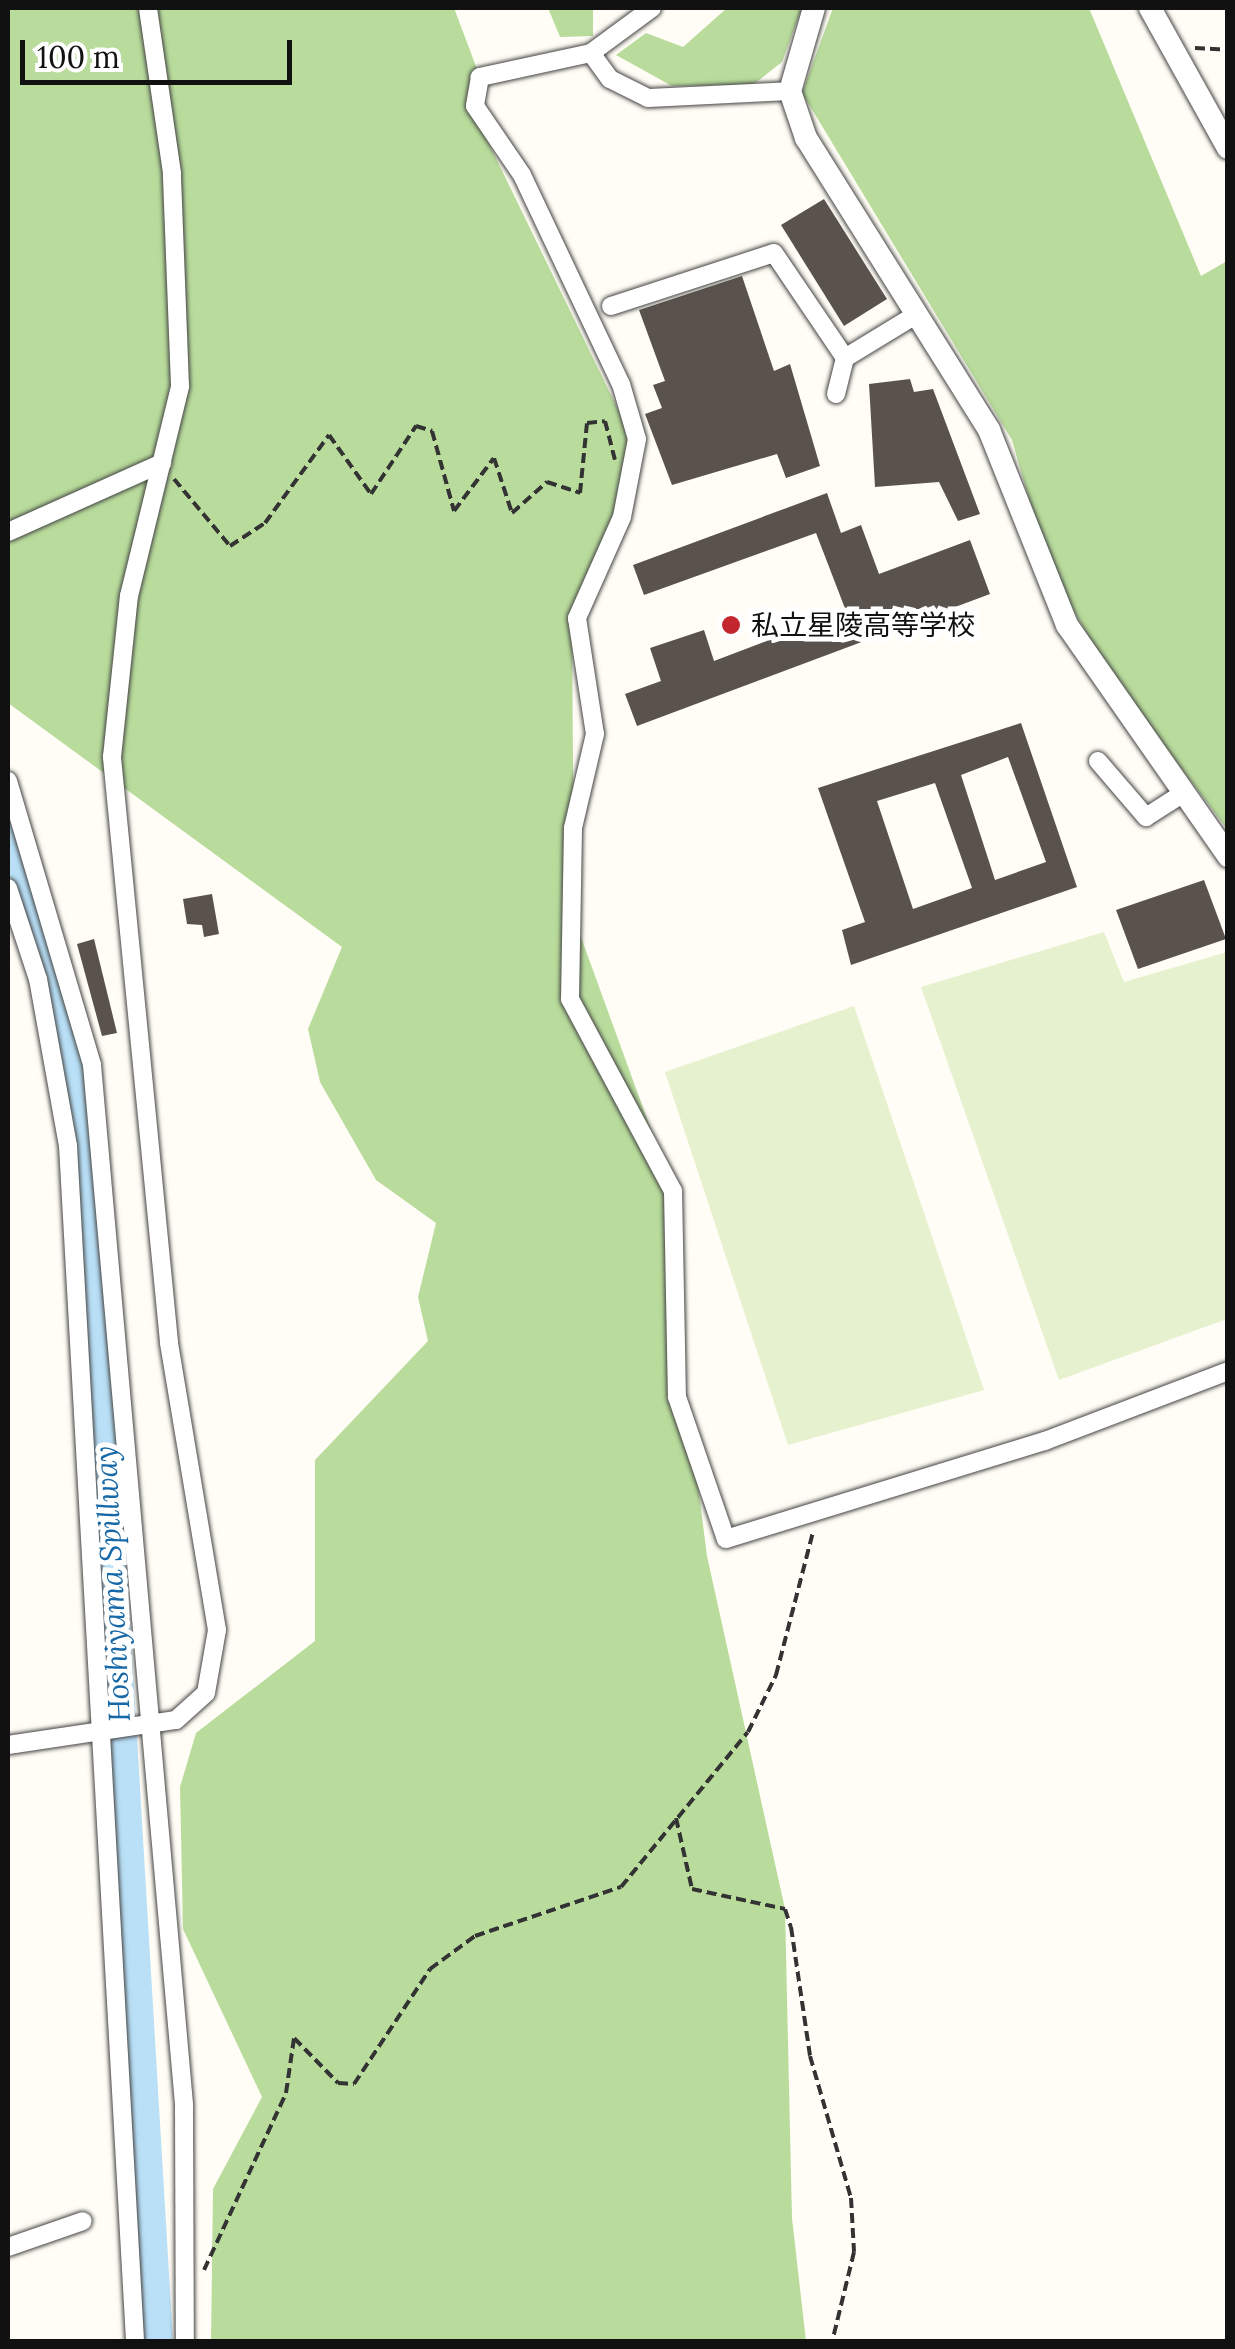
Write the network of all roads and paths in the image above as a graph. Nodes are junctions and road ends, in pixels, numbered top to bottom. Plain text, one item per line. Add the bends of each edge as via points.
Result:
1 (148, 8) edge
2 (652, 8) edge
3 (814, 8) edge
4 (1150, 8) edge
5 (1170, 47) junction
6 (1228, 50) edge
7 (591, 53) junction
8 (790, 91) junction
9 (1228, 148) edge
10 (610, 306) dead end
11 (917, 314) junction
12 (845, 358) junction
13 (836, 394) dead end
14 (162, 463) junction
15 (626, 499) junction
16 (8, 532) edge
17 (1098, 761) dead end
18 (8, 781) edge
19 (1182, 794) junction
20 (1228, 856) edge
21 (8, 888) edge
22 (1228, 1372) edge
23 (816, 1519) dead end
24 (149, 1728) junction
25 (99, 1732) junction
26 (8, 1745) edge
27 (676, 1818) junction
28 (83, 2222) dead end
29 (8, 2246) edge
30 (184, 2294) junction
31 (134, 2342) edge
32 (185, 2342) edge
33 (832, 2342) edge

1 - 14 street via 172,174 180,386
2 - 7 street
3 - 8 street
4 - 5 street
5 - 6 path
5 - 9 street
7 - 8 street via 610,80 648,98
7 - 15 street via 480,77 474,106 522,174 621,384 637,439
8 - 11 street via 806,138
10 - 12 street via 774,253
11 - 12 street
11 - 19 street via 990,430 1067,626
12 - 13 street
14 - 15 path via 230,546 265,524 329,435 372,494 416,426 432,431 454,512 494,458 512,513 547,482 580,493 587,423 605,421
14 - 16 street
14 - 24 street via 130,596 112,757 170,1342 217,1630 206,1692 176,1720
15 - 22 street via 577,618 595,734 573,828 570,998 673,1190 677,1397 726,1539 1045,1441
17 - 19 street via 1146,817
18 - 24 street via 52,905 92,1066
19 - 20 street
21 - 25 street via 38,979 68,1146
23 - 27 path via 776,1675 748,1732
24 - 25 street
24 - 30 street via 184,2105
25 - 26 street
25 - 31 street
27 - 30 path via 621,1886 475,1936 430,1969 354,2084 338,2083 294,2038 286,2094 252,2176
27 - 33 path via 692,1890 785,1909 791,1927 810,2056 851,2198 854,2252
28 - 29 street
30 - 32 street

